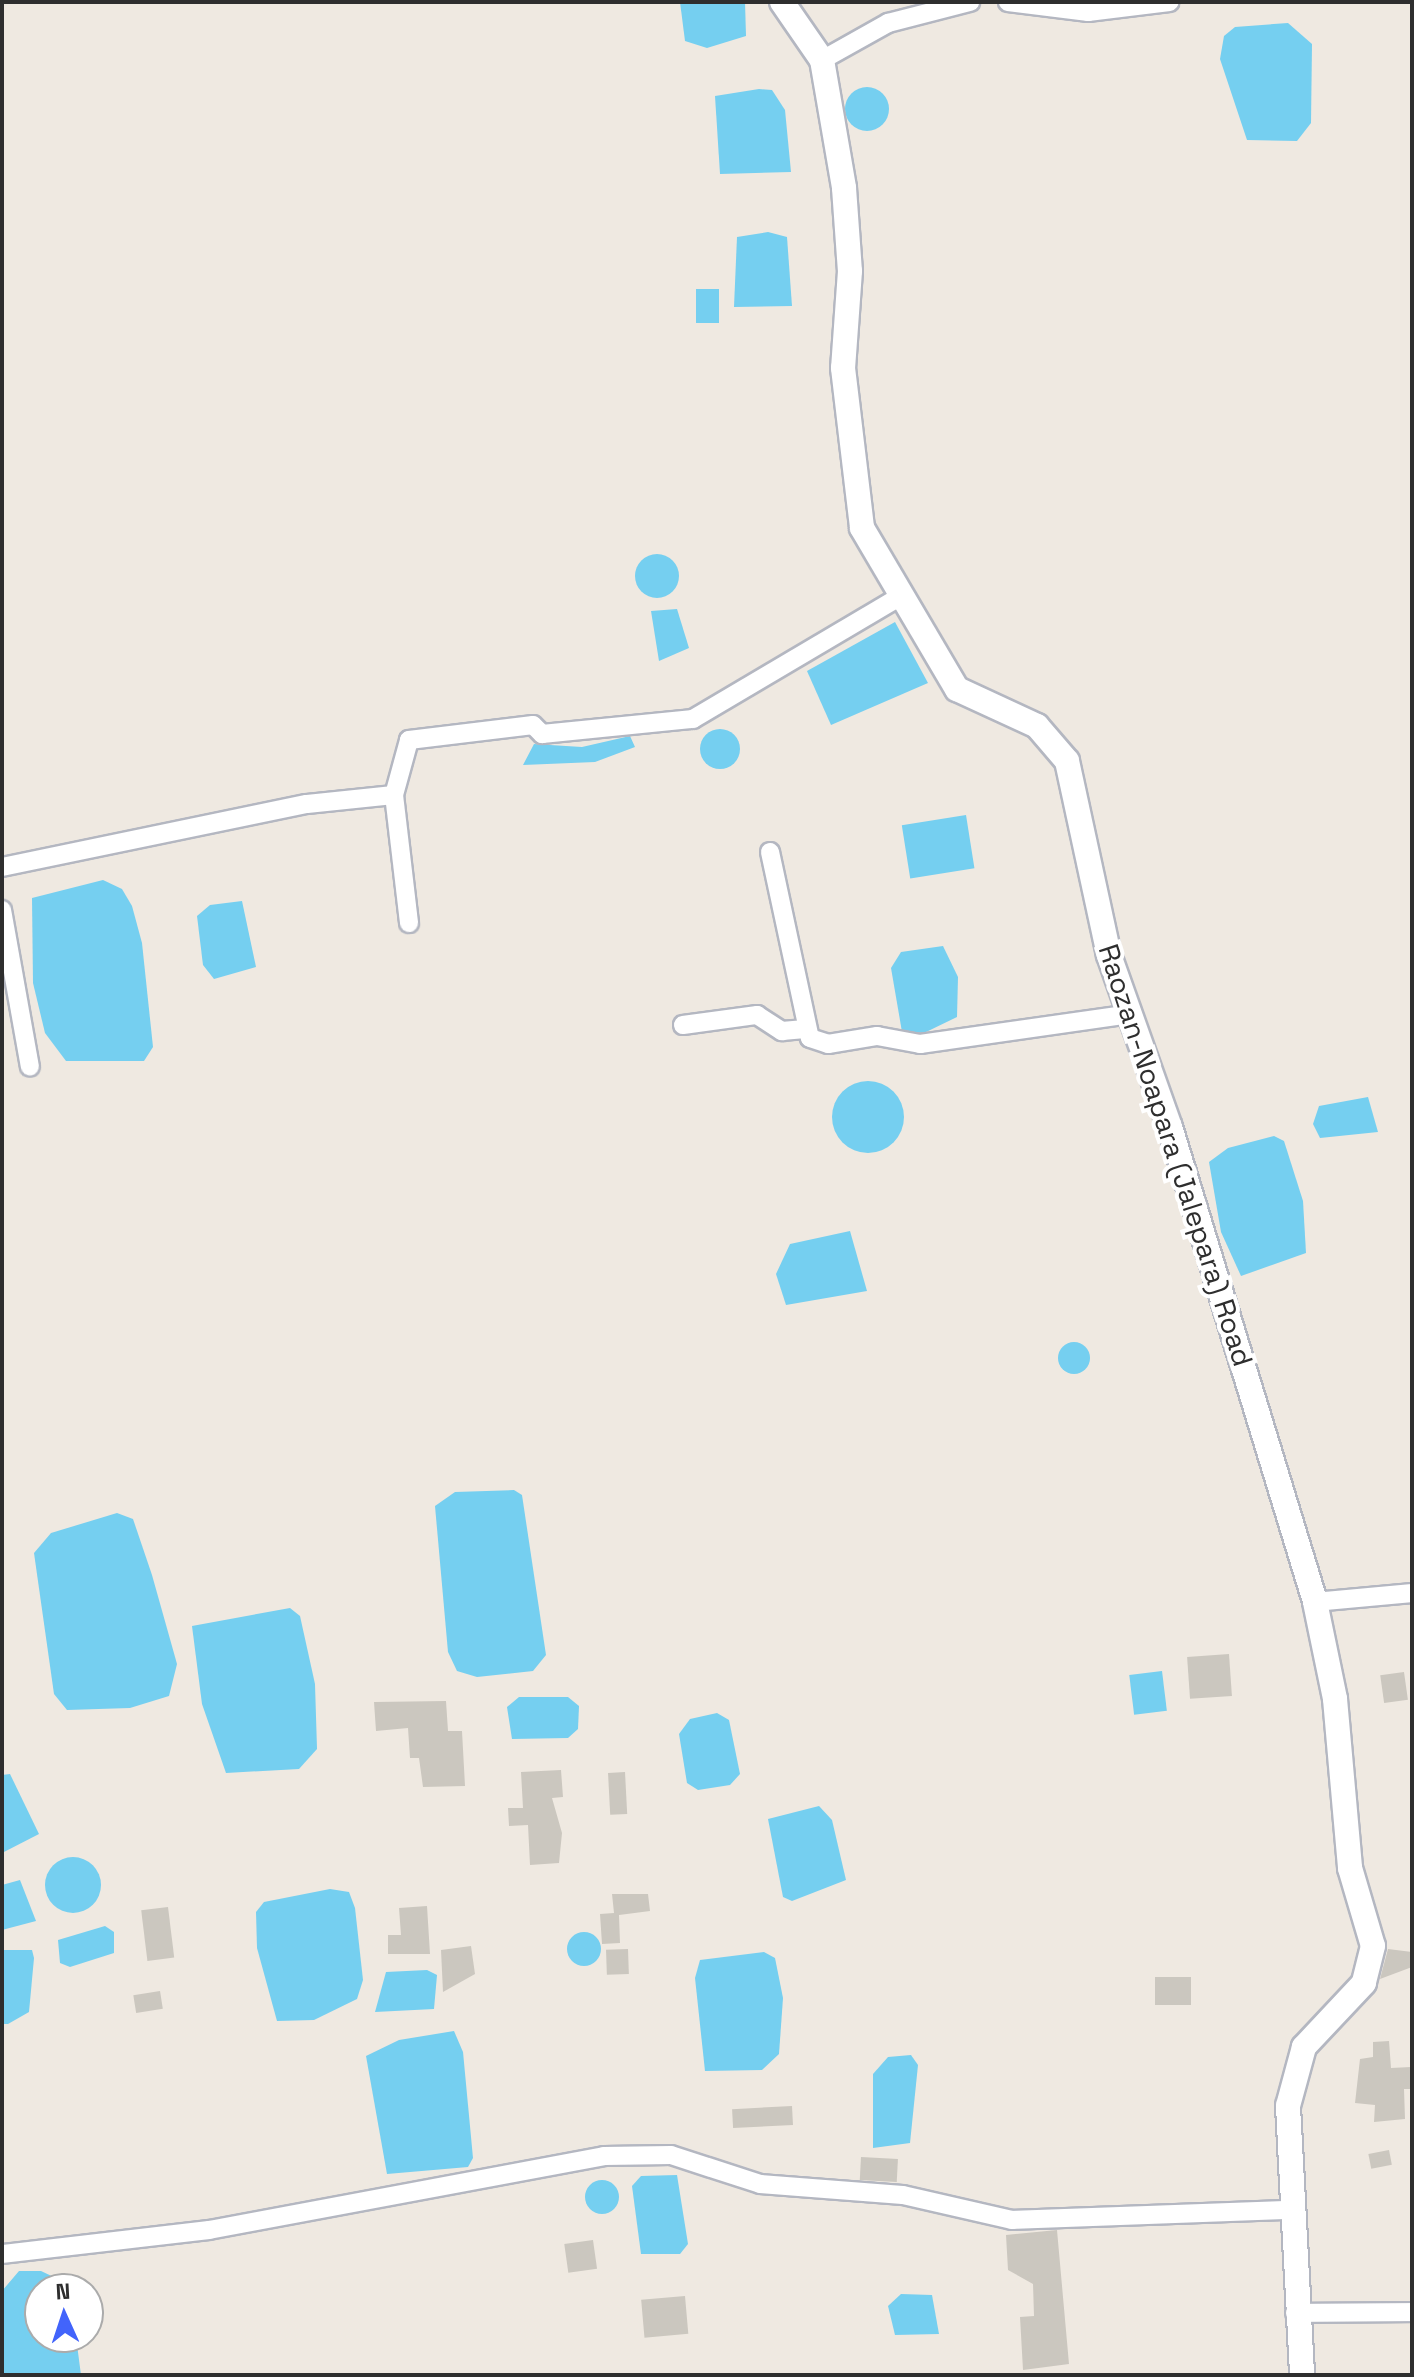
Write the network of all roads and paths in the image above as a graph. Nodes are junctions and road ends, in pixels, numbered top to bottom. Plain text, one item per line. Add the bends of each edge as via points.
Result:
1 (782, 2) edge
2 (970, 2) edge
3 (1008, 2) edge
4 (1169, 2) edge
5 (822, 60) junction
6 (899, 597) junction
7 (394, 795) junction
8 (770, 852) dead end
9 (2, 867) edge
10 (2, 910) edge
11 (409, 923) dead end
12 (9, 1009) edge
13 (1130, 1014) junction
14 (683, 1025) dead end
15 (805, 1029) junction
16 (30, 1067) dead end
17 (1412, 1593) edge
18 (1315, 1602) junction
19 (1290, 2210) junction
20 (2, 2254) edge
21 (1412, 2312) edge
22 (1295, 2313) junction
23 (1302, 2375) edge

1 - 5 main road, Raozan-Noapara (Jalepara) Road
2 - 5 street via 888,23
3 - 4 street via 1088,12
5 - 6 main road, Raozan-Noapara (Jalepara) Road via 849,243 843,368 854,493 869,545
6 - 7 street via 693,719 542,734 533,725 409,740
6 - 13 main road, Raozan-Noapara (Jalepara) Road via 957,689 1037,726 1061,750
7 - 9 street via 307,804
7 - 11 street
8 - 15 street
10 - 12 street
12 - 16 street
13 - 15 street via 920,1044 877,1036 828,1044
13 - 18 main road, Raozan-Noapara (Jalepara) Road
14 - 15 street via 757,1015 782,1031
17 - 18 street
18 - 19 main road, Raozan-Noapara (Jalepara) Road via 1335,1699 1350,1868 1373,1946 1364,1983 1315,2032 1296,2072 1288,2106
19 - 20 street via 1012,2220 903,2195 760,2184 671,2155 604,2156 92,2250
19 - 22 main road, Raozan-Noapara (Jalepara) Road
21 - 22 street
22 - 23 main road, Raozan-Noapara (Jalepara) Road

